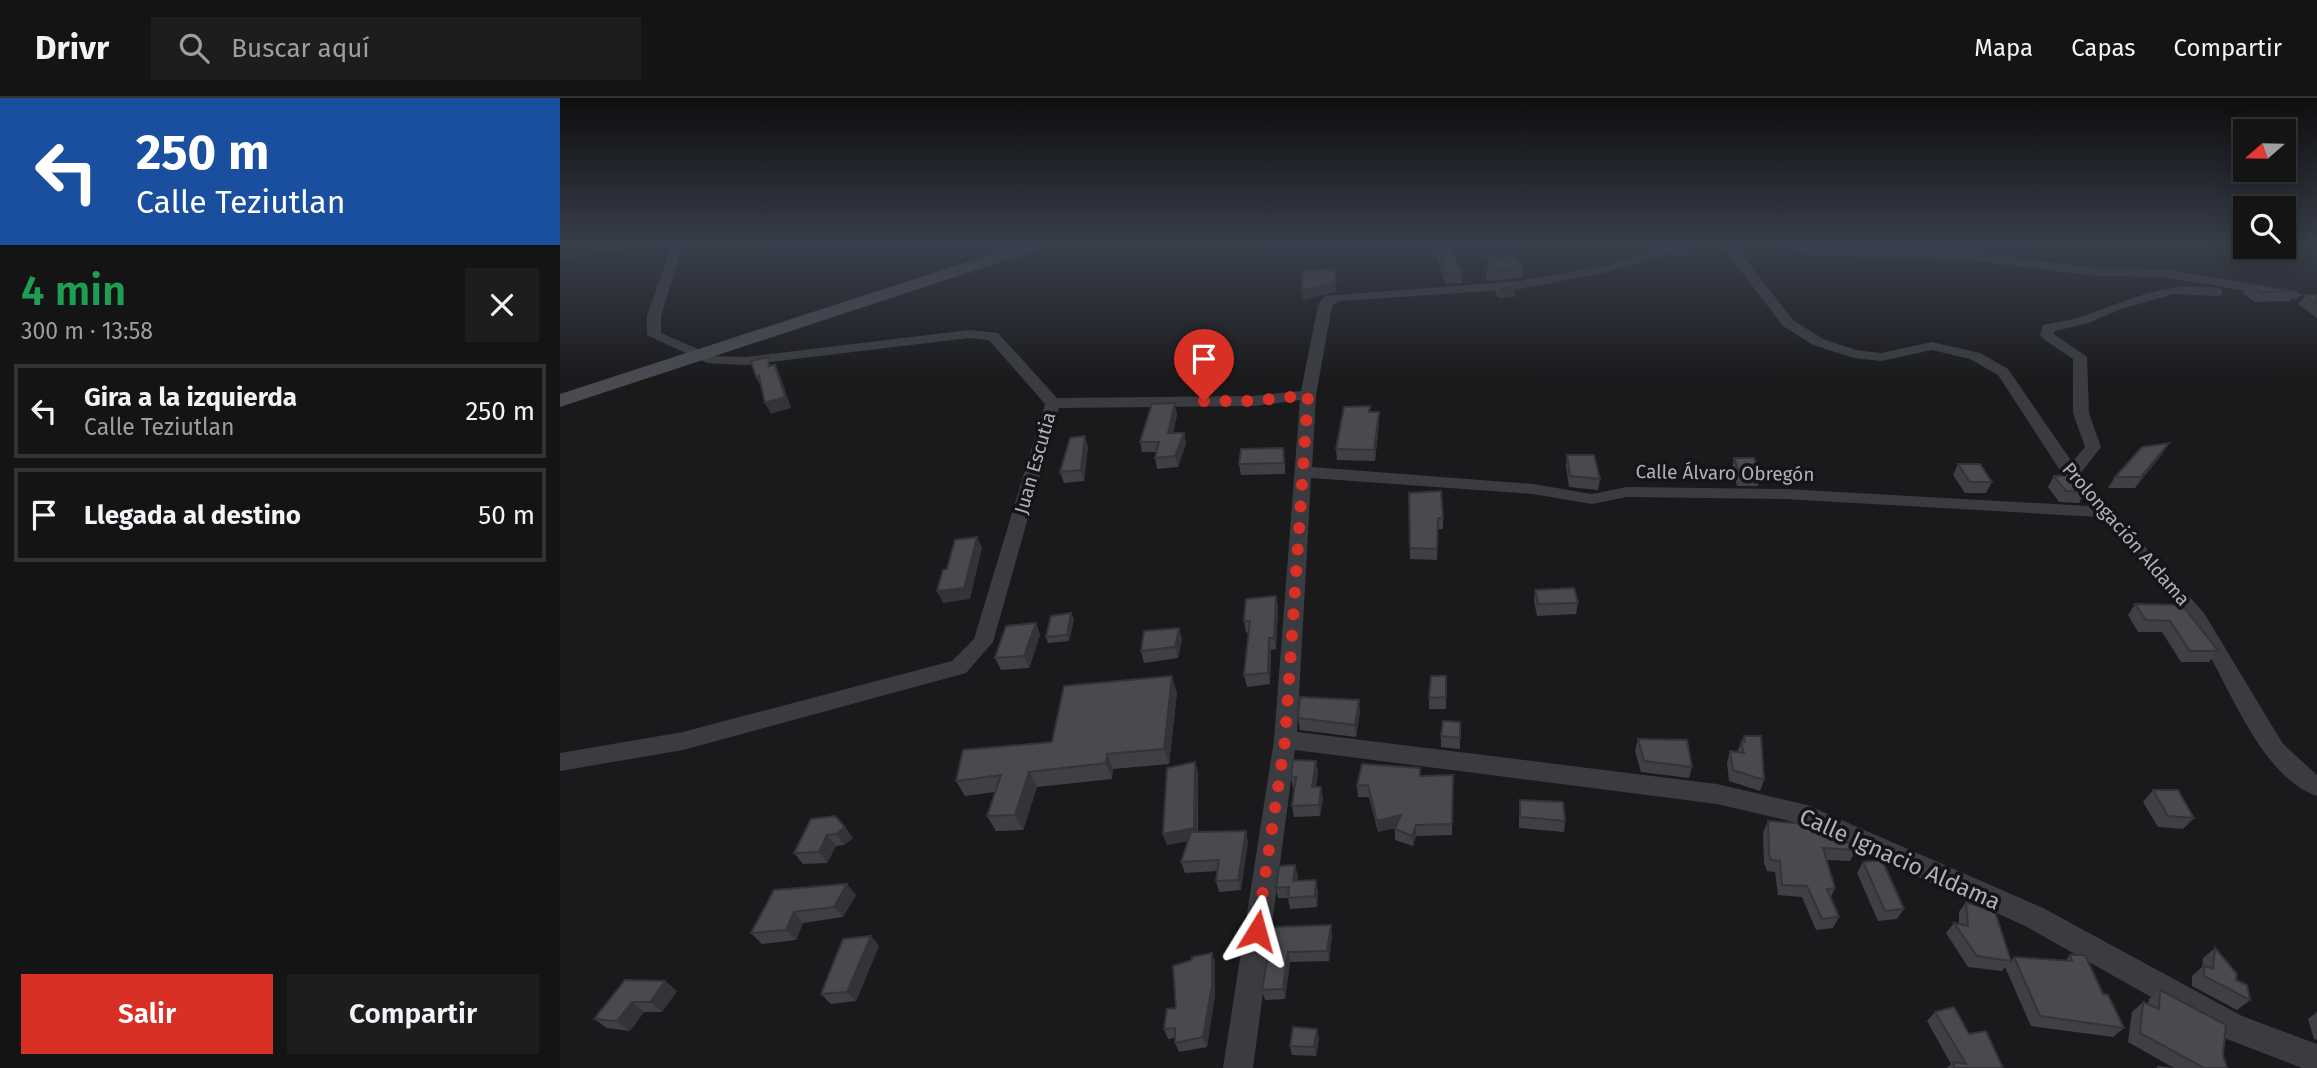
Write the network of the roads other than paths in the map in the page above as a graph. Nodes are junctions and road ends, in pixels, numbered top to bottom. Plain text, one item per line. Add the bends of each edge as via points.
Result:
1 (661, 291) edge
2 (894, 291) edge
3 (1434, 291) edge
4 (1762, 291) edge
5 (2169, 291) edge
6 (2205, 291) edge
7 (2277, 291) edge
8 (698, 355) junction
9 (1308, 395) junction
10 (560, 401) edge
11 (1053, 403) junction
12 (1304, 472) junction
13 (2071, 474) junction
14 (2104, 512) junction
15 (1285, 740) junction
16 (560, 762) edge
17 (2317, 786) edge
18 (2317, 1059) edge
19 (1238, 1068) edge

1 - 8 street, Juan Escutia via 654,335
2 - 8 main road
3 - 9 street via 1330,299 1325,305
4 - 13 street, Prolongación Aldama via 1788,323 1818,342 1854,355 1881,357 1932,346 1975,356 2003,372
5 - 13 street via 2048,328 2047,335 2080,357 2081,413 2092,447
6 - 7 street via 2301,295
8 - 10 main road
8 - 11 street, Juan Escutia via 745,361 969,334 993,336
9 - 11 street via 1254,401
9 - 12 street
11 - 16 street, Juan Escutia via 984,642 959,667 683,741
12 - 14 street, Calle Álvaro Obregón via 1533,488 1592,499 1627,492 1785,494
12 - 15 street
13 - 14 street, Prolongación Aldama
14 - 17 street, Prolongación Aldama via 2197,618 2275,751
15 - 18 street, Calle Ignacio Aldama via 1717,794 1807,815 2034,917 2234,1028
15 - 19 street

